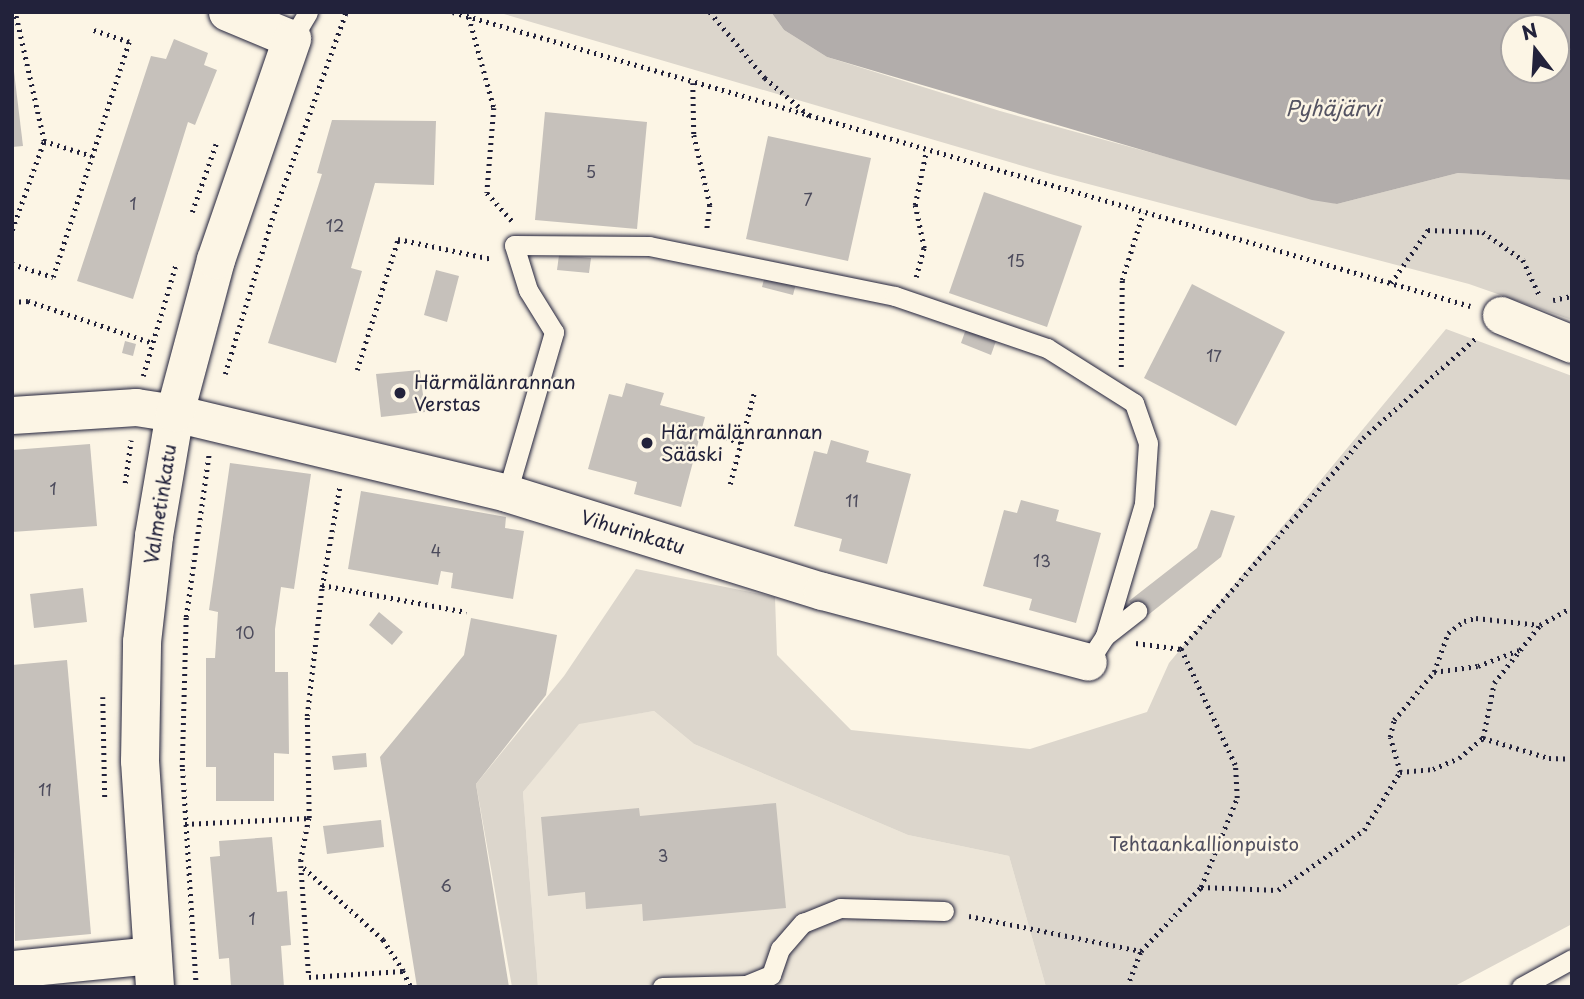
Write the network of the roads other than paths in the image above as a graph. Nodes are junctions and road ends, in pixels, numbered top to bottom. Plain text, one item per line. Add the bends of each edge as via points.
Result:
1 (227, 12) edge
2 (300, 26) edge
3 (1497, 314) road end
4 (1572, 344) edge
5 (175, 413) junction
6 (12, 415) edge
7 (507, 493) junction
8 (1137, 611) dead end
9 (1096, 649) junction
10 (944, 911) road end
11 (1572, 959) edge
12 (12, 969) edge
13 (153, 971) edge
14 (662, 987) edge
15 (1521, 987) edge

1 - 2 street
2 - 5 street, Valmetinkatu via 216,260
3 - 4 street
5 - 6 street, Vihurinkatu via 136,407
5 - 7 street, Vihurinkatu
5 - 13 street, Valmetinkatu via 142,642 140,761
7 - 9 street, Vihurinkatu via 822,591
7 - 9 lane via 554,332 528,290 514,245 649,246 905,300 1047,348 1134,403 1147,443 1148,478
8 - 9 lane
10 - 14 lane via 840,908 803,923 780,949 771,975 746,985
11 - 15 lane
12 - 13 street

